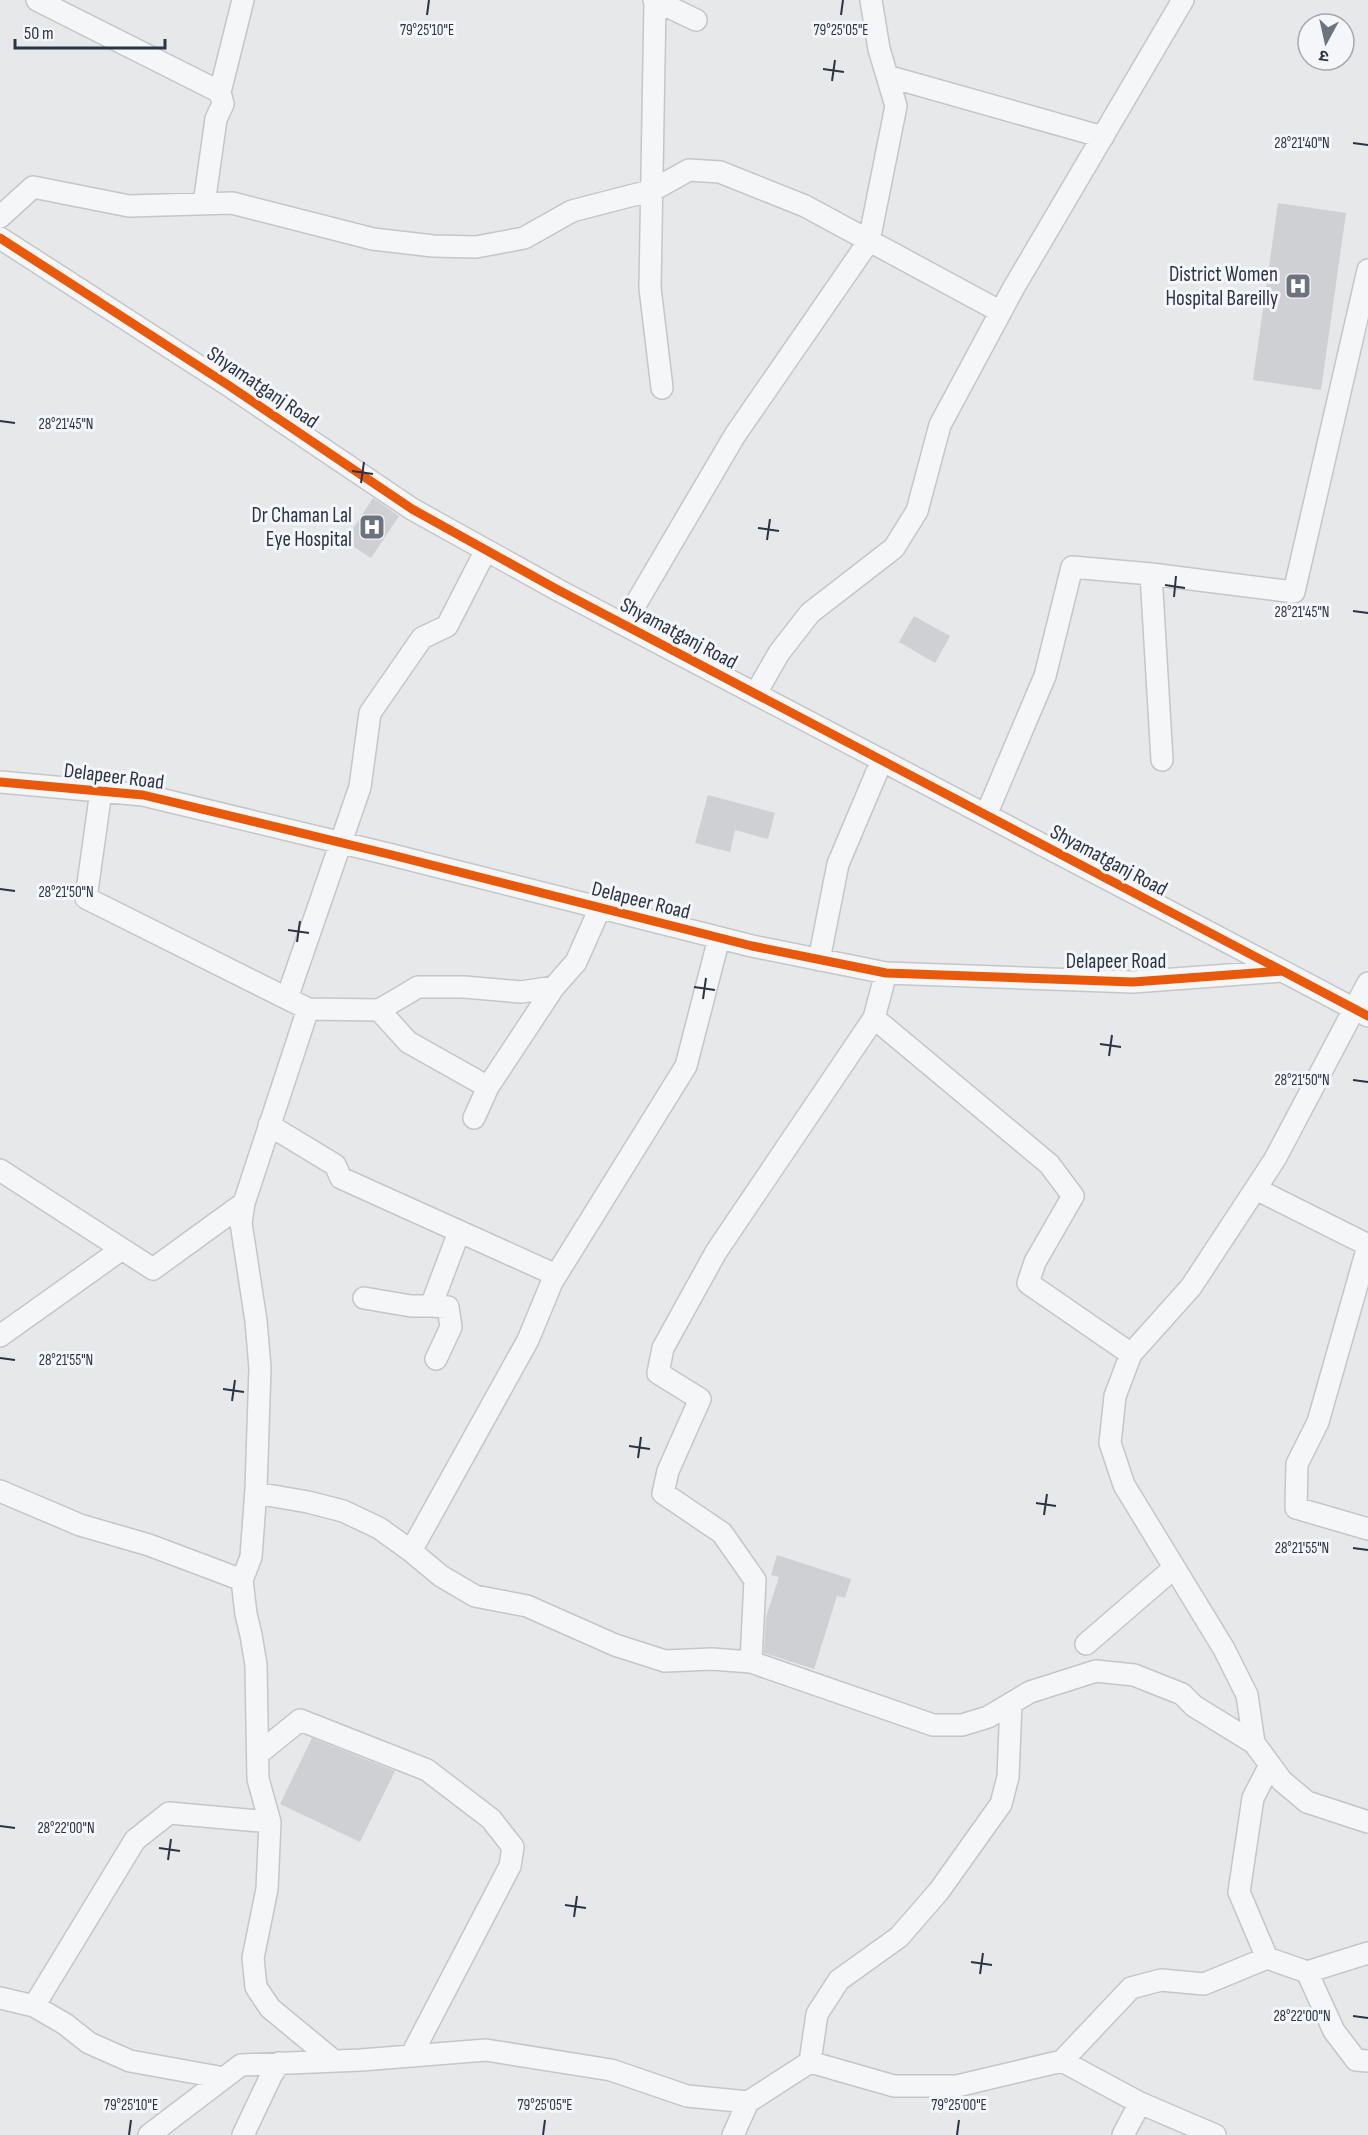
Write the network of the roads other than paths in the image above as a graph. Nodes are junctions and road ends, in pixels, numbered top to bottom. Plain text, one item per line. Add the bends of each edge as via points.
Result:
1 (37, 0) edge
2 (243, 0) edge
3 (871, 0) edge
4 (1183, 0) edge
5 (655, 1) edge
6 (696, 20) dead end
7 (887, 76) junction
8 (220, 92) junction
9 (1103, 137) junction
10 (653, 190) junction
11 (204, 204) junction
12 (0, 217) edge
13 (0, 238) edge
14 (869, 241) junction
15 (1368, 270) edge
16 (1001, 312) junction
17 (662, 388) dead end
18 (486, 550) junction
19 (1151, 574) junction
20 (624, 624) junction
21 (756, 693) junction
22 (882, 760) junction
23 (1162, 760) dead end
24 (0, 782) edge
25 (101, 791) junction
26 (986, 815) junction
27 (342, 843) junction
28 (600, 908) junction
29 (719, 938) junction
30 (819, 960) junction
31 (1283, 971) junction
32 (886, 973) junction
33 (1368, 983) edge
34 (554, 987) junction
35 (287, 998) junction
36 (308, 1009) junction
37 (379, 1010) junction
38 (1361, 1013) edge
39 (874, 1018) junction
40 (489, 1087) junction
41 (474, 1118) dead end
42 (269, 1125) junction
43 (0, 1170) edge
44 (1256, 1189) junction
45 (244, 1203) junction
46 (459, 1232) junction
47 (1368, 1245) edge
48 (122, 1249) junction
49 (556, 1275) junction
50 (364, 1298) dead end
51 (431, 1306) junction
52 (0, 1336) edge
53 (1131, 1353) junction
54 (436, 1359) dead end
55 (0, 1491) edge
56 (256, 1493) junction
57 (1368, 1529) edge
58 (411, 1551) junction
59 (1174, 1568) junction
60 (242, 1580) junction
61 (1086, 1644) dead end
62 (751, 1662) junction
63 (1011, 1703) junction
64 (1254, 1743) junction
65 (258, 1754) junction
66 (1270, 1765) junction
67 (270, 1822) junction
68 (1368, 1822) edge
69 (1368, 1953) edge
70 (1267, 1958) junction
71 (1306, 1972) junction
72 (0, 1998) edge
73 (34, 2006) junction
74 (411, 2056) junction
75 (334, 2061) junction
76 (1062, 2061) junction
77 (1368, 2061) edge
78 (810, 2062) junction
79 (279, 2063) junction
80 (224, 2078) junction
81 (748, 2102) junction
82 (1140, 2103) junction
83 (149, 2135) edge
84 (243, 2135) edge
85 (733, 2135) edge
86 (1123, 2135) edge
87 (1215, 2135) edge

1 - 8 street
2 - 8 street
3 - 7 street
4 - 9 street
5 - 6 street
5 - 10 street
7 - 9 street
7 - 14 street via 896,106
8 - 11 street via 223,104 216,118
9 - 16 street
10 - 11 street via 572,211 524,238 476,247 373,239 232,203
10 - 14 street via 689,170 720,171 805,206
10 - 17 street via 650,288
11 - 12 street via 129,206 33,187
13 - 18 street, Shyamatganj Road via 412,509
14 - 16 street
14 - 20 street via 735,435
15 - 19 street via 1294,592
16 - 21 street via 940,426 917,511 894,548 810,613 779,653
18 - 20 street, Shyamatganj Road
18 - 27 street via 447,626 422,638 370,712 360,787
19 - 23 street
19 - 26 street via 1072,567 1044,676
20 - 21 street, Shyamatganj Road
21 - 22 street, Shyamatganj Road
22 - 26 street, Shyamatganj Road
22 - 30 street via 838,864
24 - 25 street, Delapeer Road
25 - 27 street, Delapeer Road via 142,795
25 - 35 street via 86,898
26 - 31 street, Shyamatganj Road
27 - 28 street, Delapeer Road
27 - 35 street
28 - 29 street, Delapeer Road
28 - 34 street via 576,962
29 - 30 street, Delapeer Road
29 - 49 street via 686,1066
30 - 32 street, Delapeer Road
31 - 32 street, Delapeer Road via 1133,982
31 - 38 street, Shyamatganj Road
32 - 39 street
33 - 38 street
34 - 37 street via 521,992 417,987
34 - 40 street
35 - 36 street
36 - 37 street
36 - 42 street
37 - 40 street via 408,1042
38 - 44 street
39 - 53 street via 1049,1164 1073,1196 1035,1262 1028,1283
39 - 62 street via 716,1252 663,1348 658,1372 700,1400 668,1471 663,1493 722,1533 755,1580
40 - 41 street
42 - 45 street
42 - 46 street via 335,1165 341,1178
43 - 48 street
44 - 47 street
44 - 53 street via 1191,1287
45 - 48 street via 153,1269
45 - 56 street via 241,1223 261,1368
46 - 49 street
46 - 51 street
47 - 57 street via 1318,1422 1298,1464 1296,1508
48 - 52 street
49 - 58 street via 528,1340
50 - 51 street
51 - 54 street via 448,1307 451,1327
53 - 59 street via 1115,1396 1110,1443 1124,1485
55 - 60 street via 80,1525 149,1545
56 - 58 street via 343,1511 379,1528
56 - 60 street via 251,1557
58 - 62 street via 441,1576 475,1596 527,1606 615,1645 665,1661
59 - 61 street
59 - 64 street via 1247,1695
60 - 65 street via 256,1665
62 - 63 street via 933,1725 962,1725 988,1717
63 - 64 street via 1030,1692 1096,1671 1134,1675 1182,1694 1194,1706
63 - 78 street via 1008,1777 1001,1804 939,1891 899,1937 839,1980 817,2014
64 - 66 street
65 - 67 street via 258,1779
65 - 74 street via 300,1720 427,1770 491,1819 513,1847 510,1866
66 - 68 street via 1281,1782 1307,1802
66 - 70 street via 1254,1798 1239,1892
67 - 73 street via 169,1813 135,1840
67 - 75 street via 267,1889 253,1958 255,1987 270,2008
69 - 71 street
70 - 71 street
70 - 76 street via 1204,1984 1161,1980 1131,1988
71 - 77 street via 1334,2031 1356,2060
72 - 73 street
73 - 80 street via 89,2043 130,2061
74 - 75 street
74 - 81 street via 486,2050 611,2070 687,2096
75 - 79 street
76 - 78 street via 957,2086 894,2086
76 - 82 street
78 - 81 street
79 - 80 street via 241,2065
79 - 84 street
80 - 83 street
81 - 85 street
82 - 86 street
82 - 87 street

